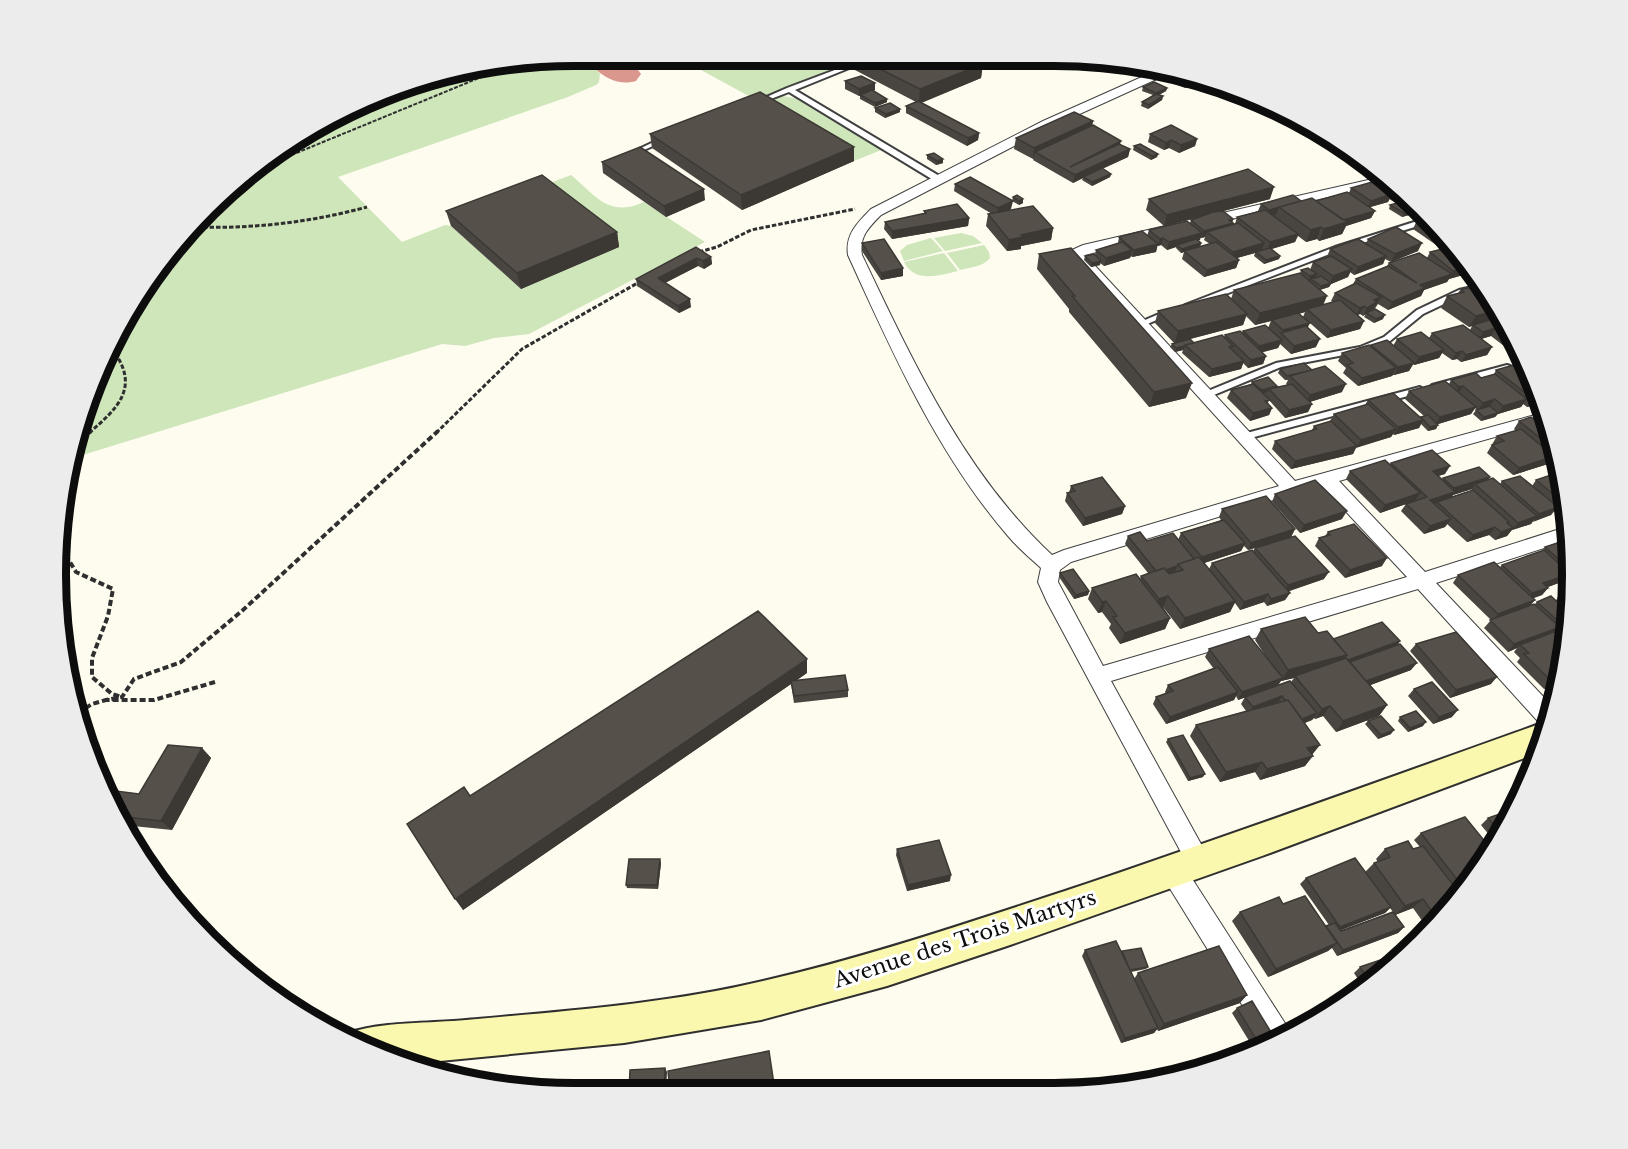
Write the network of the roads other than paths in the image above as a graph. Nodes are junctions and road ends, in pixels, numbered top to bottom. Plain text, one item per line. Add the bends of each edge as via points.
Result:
1 (851, 66) edge
2 (1154, 76) edge
3 (789, 89) junction
4 (747, 106) edge
5 (673, 136) edge
6 (642, 149) edge
7 (938, 179) junction
8 (1377, 182) edge
9 (1420, 222) edge
10 (1474, 289) edge
11 (1185, 307) edge
12 (1174, 311) edge
13 (1142, 323) junction
14 (1514, 366) edge
15 (1206, 395) junction
16 (1538, 420) edge
17 (1243, 437) junction
18 (1326, 478) junction
19 (1293, 490) junction
20 (1561, 536) edge
21 (1051, 566) junction
22 (1420, 581) junction
23 (1097, 677) junction
24 (1543, 712) edge
25 (1534, 740) edge
26 (1186, 866) junction
27 (1275, 1032) edge
28 (386, 1047) edge

1 - 3 lane
2 - 7 street
3 - 4 lane
3 - 7 lane
5 - 6 lane
7 - 21 street via 876,213 853,242 855,255 926,400 972,475 1015,532
8 - 13 street via 1077,253
9 - 11 lane via 1384,231
10 - 15 lane via 1420,312 1387,339 1362,349 1279,364
12 - 13 lane
13 - 15 street
14 - 17 lane
15 - 17 street
16 - 18 street
17 - 19 street
18 - 19 street
18 - 22 street
19 - 21 street via 1064,557
20 - 22 street
21 - 23 street via 1048,582
22 - 23 street
22 - 24 street
23 - 26 street
25 - 26 main road, Avenue des Trois Martyrs
26 - 27 street
26 - 28 main road, Avenue des Trois Martyrs via 968,941 759,1001 612,1025

